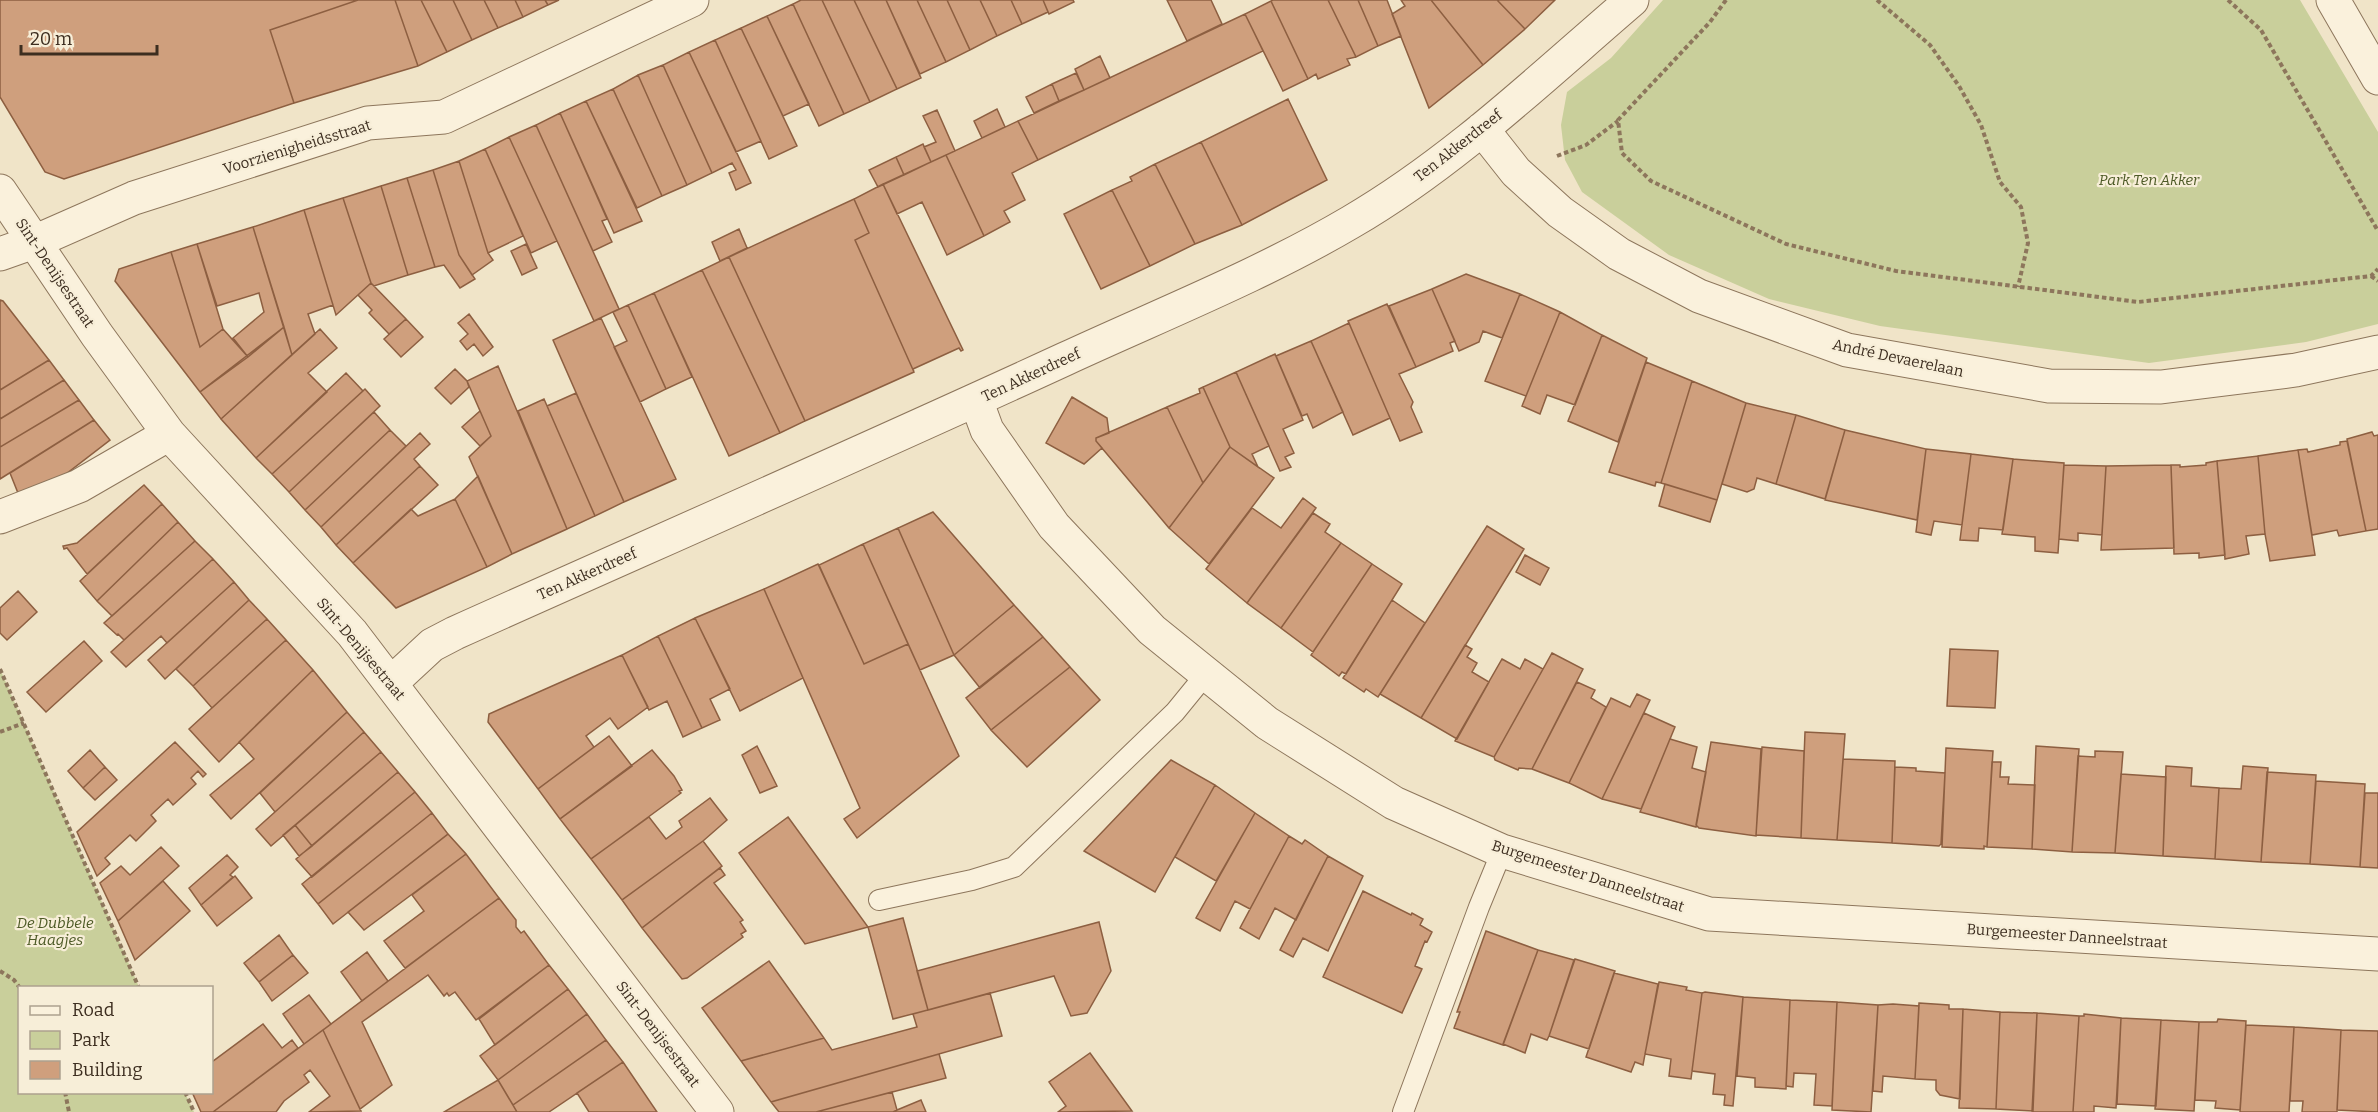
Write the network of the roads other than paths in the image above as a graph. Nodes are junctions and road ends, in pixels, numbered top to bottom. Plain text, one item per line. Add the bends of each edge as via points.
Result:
1 (692, 0) edge
2 (1632, 0) edge
3 (2333, 0) edge
4 (2378, 78) edge
5 (1482, 129) junction
6 (0, 191) edge
7 (34, 242) junction
8 (0, 254) edge
9 (2378, 352) edge
10 (976, 400) junction
11 (169, 435) junction
12 (0, 517) edge
13 (1206, 674) junction
14 (391, 683) junction
15 (1503, 851) junction
16 (879, 900) dead end
17 (2378, 954) edge
18 (717, 1112) edge
19 (1403, 1112) edge

1 - 7 street, Voorzienigheidsstraat via 444,117 369,123 134,198
2 - 5 street, Ten Akkerdreef
3 - 4 street
5 - 9 street, André Devaerelaan via 1516,172 1560,212 1619,254 1699,296 1847,350 2049,386 2161,387 2296,370
5 - 10 street, Ten Akkerdreef via 1406,187 1351,222
6 - 7 street, Sint-Denijsestraat
7 - 8 street, Voorzienigheidsstraat
7 - 11 street, Sint-Denijsestraat
10 - 13 street, Burgemeester Danneelstraat via 987,430 1054,526 1152,630
10 - 14 street, Ten Akkerdreef via 455,633 432,645
11 - 12 street via 79,486
11 - 14 street, Sint-Denijsestraat via 352,633
13 - 15 street, Burgemeester Danneelstraat via 1267,723 1394,803
13 - 16 lane via 1175,712 1014,867
14 - 18 street, Sint-Denijsestraat
15 - 17 street, Burgemeester Danneelstraat via 1709,914
15 - 19 lane

